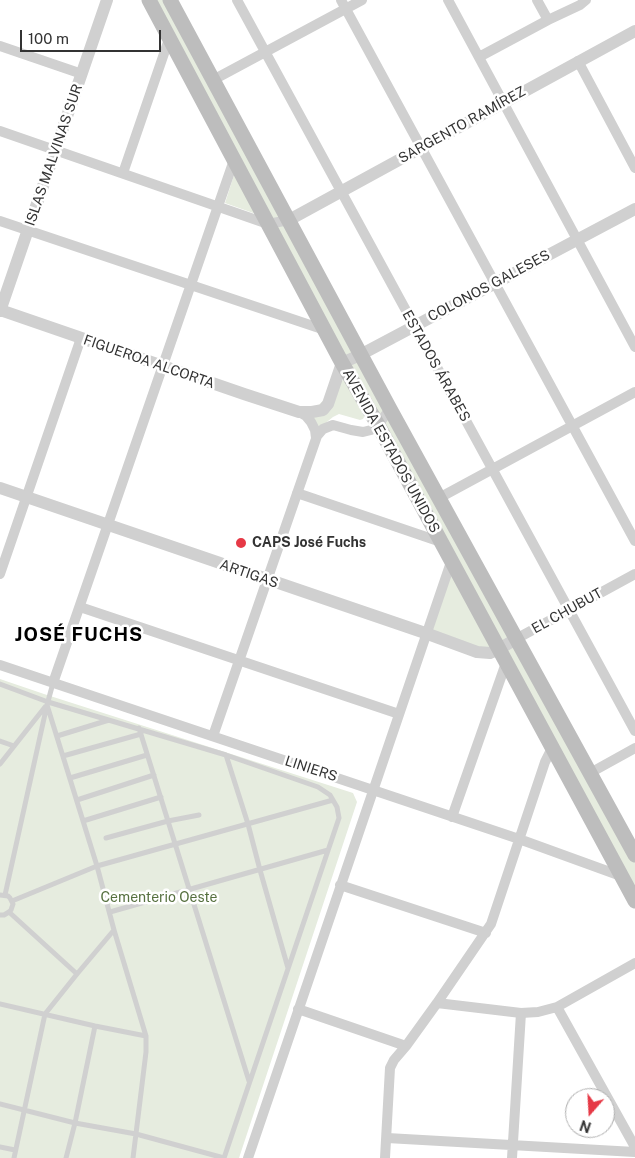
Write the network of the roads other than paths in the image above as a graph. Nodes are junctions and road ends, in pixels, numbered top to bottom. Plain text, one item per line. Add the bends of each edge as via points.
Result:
1 (107, 0) edge
2 (149, 0) edge
3 (170, 0) edge
4 (237, 0) edge
5 (362, 0) edge
6 (448, 0) edge
7 (537, 0) edge
8 (583, 2) edge
9 (344, 4) edge
10 (548, 20) junction
11 (635, 30) edge
12 (170, 39) junction
13 (0, 46) edge
14 (266, 52) junction
15 (479, 57) junction
16 (578, 61) junction
17 (82, 74) junction
18 (213, 80) junction
19 (503, 102) junction
20 (0, 131) edge
21 (421, 147) junction
22 (56, 150) junction
23 (234, 160) junction
24 (635, 168) edge
25 (123, 173) junction
26 (341, 191) junction
27 (218, 206) junction
28 (635, 209) edge
29 (289, 220) junction
30 (0, 221) edge
31 (268, 224) junction
32 (28, 230) junction
33 (577, 240) junction
34 (495, 283) junction
35 (191, 284) junction
36 (0, 310) edge
37 (414, 326) junction
38 (324, 330) junction
39 (81, 338) junction
40 (635, 347) edge
41 (360, 355) junction
42 (342, 363) junction
43 (163, 366) junction
44 (635, 392) edge
45 (390, 409) junction
46 (299, 412) junction
47 (378, 425) junction
48 (572, 426) junction
49 (316, 438) junction
50 (492, 469) junction
51 (0, 488) edge
52 (297, 492) junction
53 (26, 497) junction
54 (439, 498) junction
55 (108, 525) junction
56 (635, 541) edge
57 (441, 542) junction
58 (451, 562) junction
59 (0, 574) edge
60 (635, 574) edge
61 (267, 580) junction
62 (80, 607) junction
63 (569, 610) junction
64 (428, 634) junction
65 (516, 639) junction
66 (503, 656) junction
67 (240, 660) junction
68 (0, 665) edge
69 (53, 683) junction
70 (0, 684) edge
71 (48, 703) junction
72 (399, 714) junction
73 (110, 719) junction
74 (140, 731) junction
75 (635, 731) edge
76 (57, 736) junction
77 (213, 736) junction
78 (0, 741) edge
79 (14, 746) junction
80 (552, 748) junction
81 (635, 748) edge
82 (148, 755) junction
83 (226, 755) junction
84 (63, 756) junction
85 (0, 764) edge
86 (590, 773) junction
87 (154, 776) junction
88 (70, 778) junction
89 (373, 789) junction
90 (161, 797) junction
91 (77, 800) junction
92 (333, 800) junction
93 (199, 815) dead end
94 (452, 817) junction
95 (83, 821) junction
96 (168, 821) junction
97 (248, 824) junction
98 (106, 838) dead end
99 (519, 839) junction
100 (175, 844) junction
101 (328, 850) junction
102 (635, 855) edge
103 (97, 866) junction
104 (260, 870) junction
105 (621, 876) junction
106 (340, 885) junction
107 (190, 890) junction
108 (2, 895) edge
109 (12, 901) junction
110 (635, 901) edge
111 (9, 912) junction
112 (110, 912) junction
113 (0, 915) edge
114 (114, 930) junction
115 (486, 933) junction
116 (635, 963) edge
117 (288, 969) junction
118 (77, 974) junction
119 (437, 1003) junction
120 (0, 1004) edge
121 (558, 1007) junction
122 (298, 1009) junction
123 (521, 1013) junction
124 (45, 1014) junction
125 (95, 1026) junction
126 (146, 1036) junction
127 (406, 1046) junction
128 (249, 1082) junction
129 (0, 1104) edge
130 (24, 1110) junction
131 (75, 1123) junction
132 (136, 1134) junction
133 (387, 1138) junction
134 (513, 1146) junction
135 (0, 1147) edge
136 (635, 1147) edge
137 (15, 1150) junction
138 (635, 1152) edge
139 (14, 1158) edge
140 (66, 1158) edge
141 (133, 1158) edge
142 (224, 1158) edge
143 (248, 1158) edge
144 (386, 1158) edge
145 (512, 1158) edge

1 - 17 street, ISLAS MALVINAS SUR
2 - 12 main road, AVENIDA ESTADOS UNIDOS
3 - 18 main road, AVENIDA ESTADOS UNIDOS
4 - 14 street, ESTADOS ÁRABES
5 - 9 street
6 - 15 street
7 - 10 street
8 - 10 street
9 - 14 street
9 - 21 street
10 - 15 street
11 - 16 street, SARGENTO RAMÍREZ
12 - 23 main road, AVENIDA ESTADOS UNIDOS
12 - 25 street
13 - 17 street
14 - 18 street
14 - 26 street, ESTADOS ÁRABES
15 - 19 street
16 - 19 street, SARGENTO RAMÍREZ
16 - 24 street
17 - 22 street, ISLAS MALVINAS SUR
18 - 29 main road, AVENIDA ESTADOS UNIDOS
19 - 21 street, SARGENTO RAMÍREZ
19 - 33 street
20 - 22 street
21 - 26 street, SARGENTO RAMÍREZ
21 - 34 street
22 - 25 street
22 - 32 street, ISLAS MALVINAS SUR
23 - 27 street
23 - 31 main road, AVENIDA ESTADOS UNIDOS
25 - 27 street
26 - 29 street, SARGENTO RAMÍREZ
26 - 37 street, ESTADOS ÁRABES
27 - 31 street
27 - 35 street
28 - 33 street, COLONOS GALESES
29 - 31 street
29 - 41 main road, AVENIDA ESTADOS UNIDOS
30 - 32 street
31 - 38 main road, AVENIDA ESTADOS UNIDOS
32 - 35 street
32 - 36 street, ISLAS MALVINAS SUR
33 - 34 street, COLONOS GALESES
33 - 40 street
34 - 37 street, COLONOS GALESES
34 - 48 street
35 - 38 street
35 - 43 street
36 - 39 street, FIGUEROA ALCORTA
37 - 41 street, COLONOS GALESES
37 - 50 street, ESTADOS ÁRABES
38 - 42 main road, AVENIDA ESTADOS UNIDOS
39 - 43 street, FIGUEROA ALCORTA
39 - 53 street
41 - 42 street, COLONOS GALESES
41 - 45 main road, AVENIDA ESTADOS UNIDOS
42 - 46 street via 326,408
42 - 47 main road, AVENIDA ESTADOS UNIDOS
43 - 46 street, FIGUEROA ALCORTA
43 - 55 street
44 - 48 street
45 - 47 street
45 - 54 main road, AVENIDA ESTADOS UNIDOS
46 - 49 street via 310,420
47 - 49 street via 364,432 335,425 320,431
47 - 57 main road, AVENIDA ESTADOS UNIDOS
48 - 50 street
48 - 56 street
49 - 52 street
50 - 54 street
50 - 63 street, ESTADOS ÁRABES
51 - 53 street, ARTIGAS
52 - 57 street
52 - 61 street
53 - 55 street, ARTIGAS
53 - 59 street
54 - 65 main road, AVENIDA ESTADOS UNIDOS
55 - 61 street, ARTIGAS
55 - 62 street
57 - 58 main road, AVENIDA ESTADOS UNIDOS
58 - 64 street
58 - 66 main road, AVENIDA ESTADOS UNIDOS
60 - 63 street, EL CHUBUT
61 - 64 street, ARTIGAS
61 - 67 street
62 - 67 street
62 - 69 street
63 - 65 street, EL CHUBUT
63 - 75 street, ESTADOS ÁRABES
64 - 66 street, ARTIGAS via 477,652
64 - 72 street
65 - 66 street, EL CHUBUT
65 - 86 main road, AVENIDA ESTADOS UNIDOS
66 - 80 main road, AVENIDA ESTADOS UNIDOS
66 - 94 street
67 - 72 street
67 - 77 street
68 - 69 street, LINIERS
69 - 71 lane
69 - 77 street, LINIERS
70 - 71 lane
71 - 73 lane
71 - 76 lane
71 - 79 lane
71 - 108 lane
72 - 89 street
73 - 74 lane
73 - 76 lane
74 - 82 lane
74 - 83 lane
74 - 84 lane
76 - 84 lane
77 - 89 street, LINIERS
78 - 79 lane
79 - 85 lane
80 - 99 street
80 - 105 main road, AVENIDA ESTADOS UNIDOS
81 - 86 street
82 - 87 lane
82 - 88 lane
83 - 92 lane via 318,787
83 - 97 lane
84 - 88 lane
86 - 102 main road, AVENIDA ESTADOS UNIDOS
87 - 90 lane
87 - 91 lane
88 - 91 lane
89 - 94 street, LINIERS
89 - 106 street
90 - 95 lane
90 - 96 lane
91 - 95 lane
92 - 97 lane
92 - 101 lane via 339,818
93 - 96 lane
94 - 99 street, LINIERS
95 - 103 lane
96 - 98 lane
96 - 100 lane
97 - 100 lane
97 - 104 lane
99 - 105 street, LINIERS
99 - 115 street
100 - 103 lane
100 - 107 lane
101 - 104 lane
101 - 117 lane
103 - 109 lane
103 - 112 lane
104 - 107 lane
104 - 117 lane
105 - 110 main road, AVENIDA ESTADOS UNIDOS
106 - 115 street
106 - 122 street
107 - 112 lane
107 - 128 lane
108 - 109 lane
109 - 111 lane
111 - 113 lane
111 - 118 lane
112 - 114 lane
114 - 118 lane
114 - 126 lane
115 - 119 street
116 - 121 street
117 - 128 lane
118 - 124 lane
119 - 123 street
119 - 127 street
120 - 124 lane
121 - 123 street
121 - 136 street
122 - 127 street
122 - 143 street
123 - 134 street
124 - 125 lane
124 - 130 lane
125 - 126 lane
125 - 131 lane
126 - 132 lane
127 - 133 street via 390,1068
128 - 142 lane
129 - 130 lane
130 - 131 lane
130 - 137 lane
131 - 132 lane
131 - 140 lane
132 - 141 lane
132 - 142 lane
133 - 134 street
133 - 144 street
134 - 138 street
134 - 145 street
135 - 137 lane
137 - 139 lane

